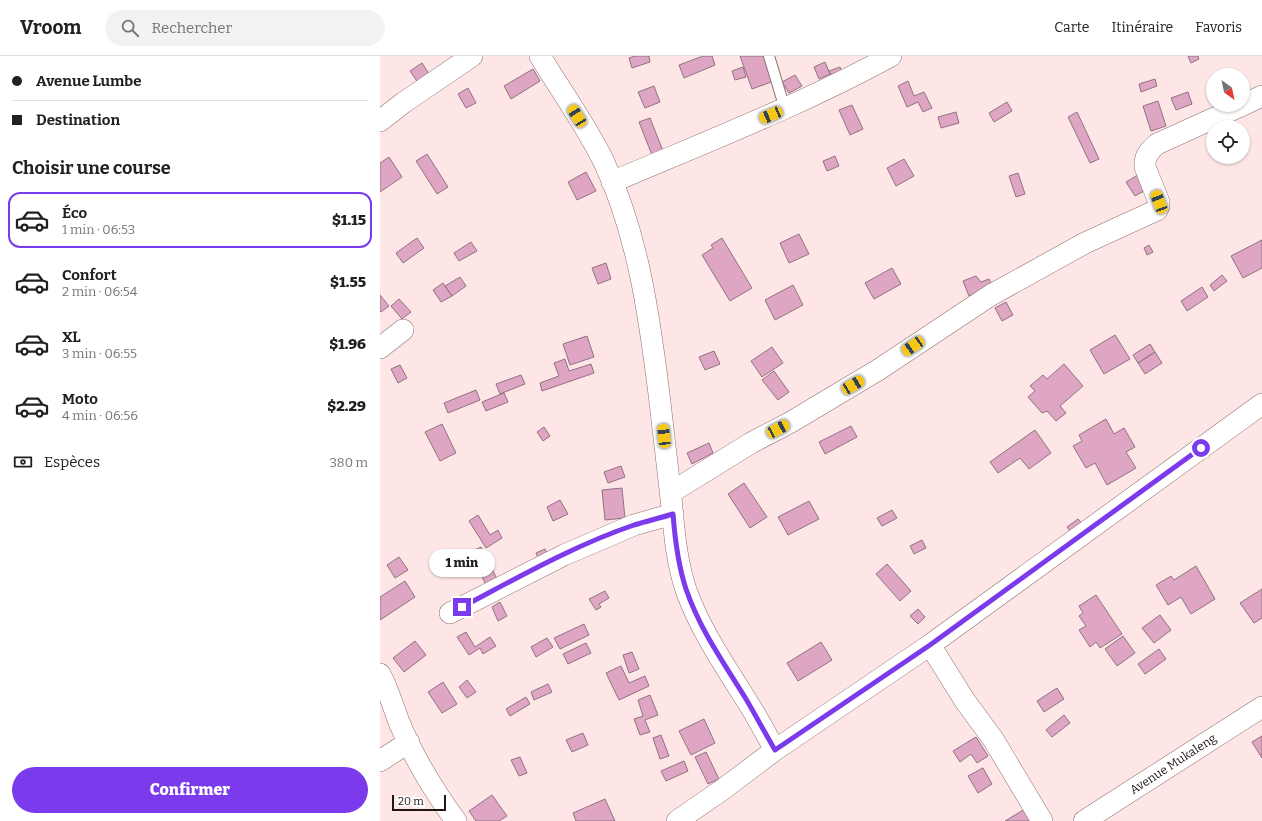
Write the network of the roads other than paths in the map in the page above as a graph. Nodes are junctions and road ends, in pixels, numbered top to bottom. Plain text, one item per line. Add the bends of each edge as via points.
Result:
1 (472, 56) edge
2 (540, 56) edge
3 (769, 56) edge
4 (891, 56) edge
5 (1262, 96) edge
6 (1250, 102) edge
7 (785, 109) junction
8 (1228, 112) edge
9 (380, 121) edge
10 (612, 182) junction
11 (404, 330) dead end
12 (380, 348) edge
13 (1262, 404) edge
14 (670, 493) junction
15 (673, 514) junction
16 (450, 613) dead end
17 (930, 645) junction
18 (380, 674) edge
19 (1262, 707) edge
20 (409, 742) junction
21 (775, 750) junction
22 (380, 761) edge
23 (456, 821) edge
24 (677, 821) edge
25 (1042, 821) edge
26 (1084, 821) edge

1 - 9 street
2 - 10 street via 592,140
3 - 7 lane
4 - 7 street
5 - 6 street
7 - 10 street
8 - 14 street via 1150,150 1145,167 1159,202 1157,210 1091,240 997,291 878,370
10 - 14 street via 637,257 645,295
11 - 12 street
13 - 17 street
14 - 15 street
15 - 16 street via 634,525 571,552
15 - 21 street via 677,555 686,590 716,654
17 - 21 street
17 - 25 street via 964,701 993,739
18 - 20 street
19 - 26 street, Avenue Mukaleng
20 - 22 street
20 - 23 street via 435,790
21 - 24 street

